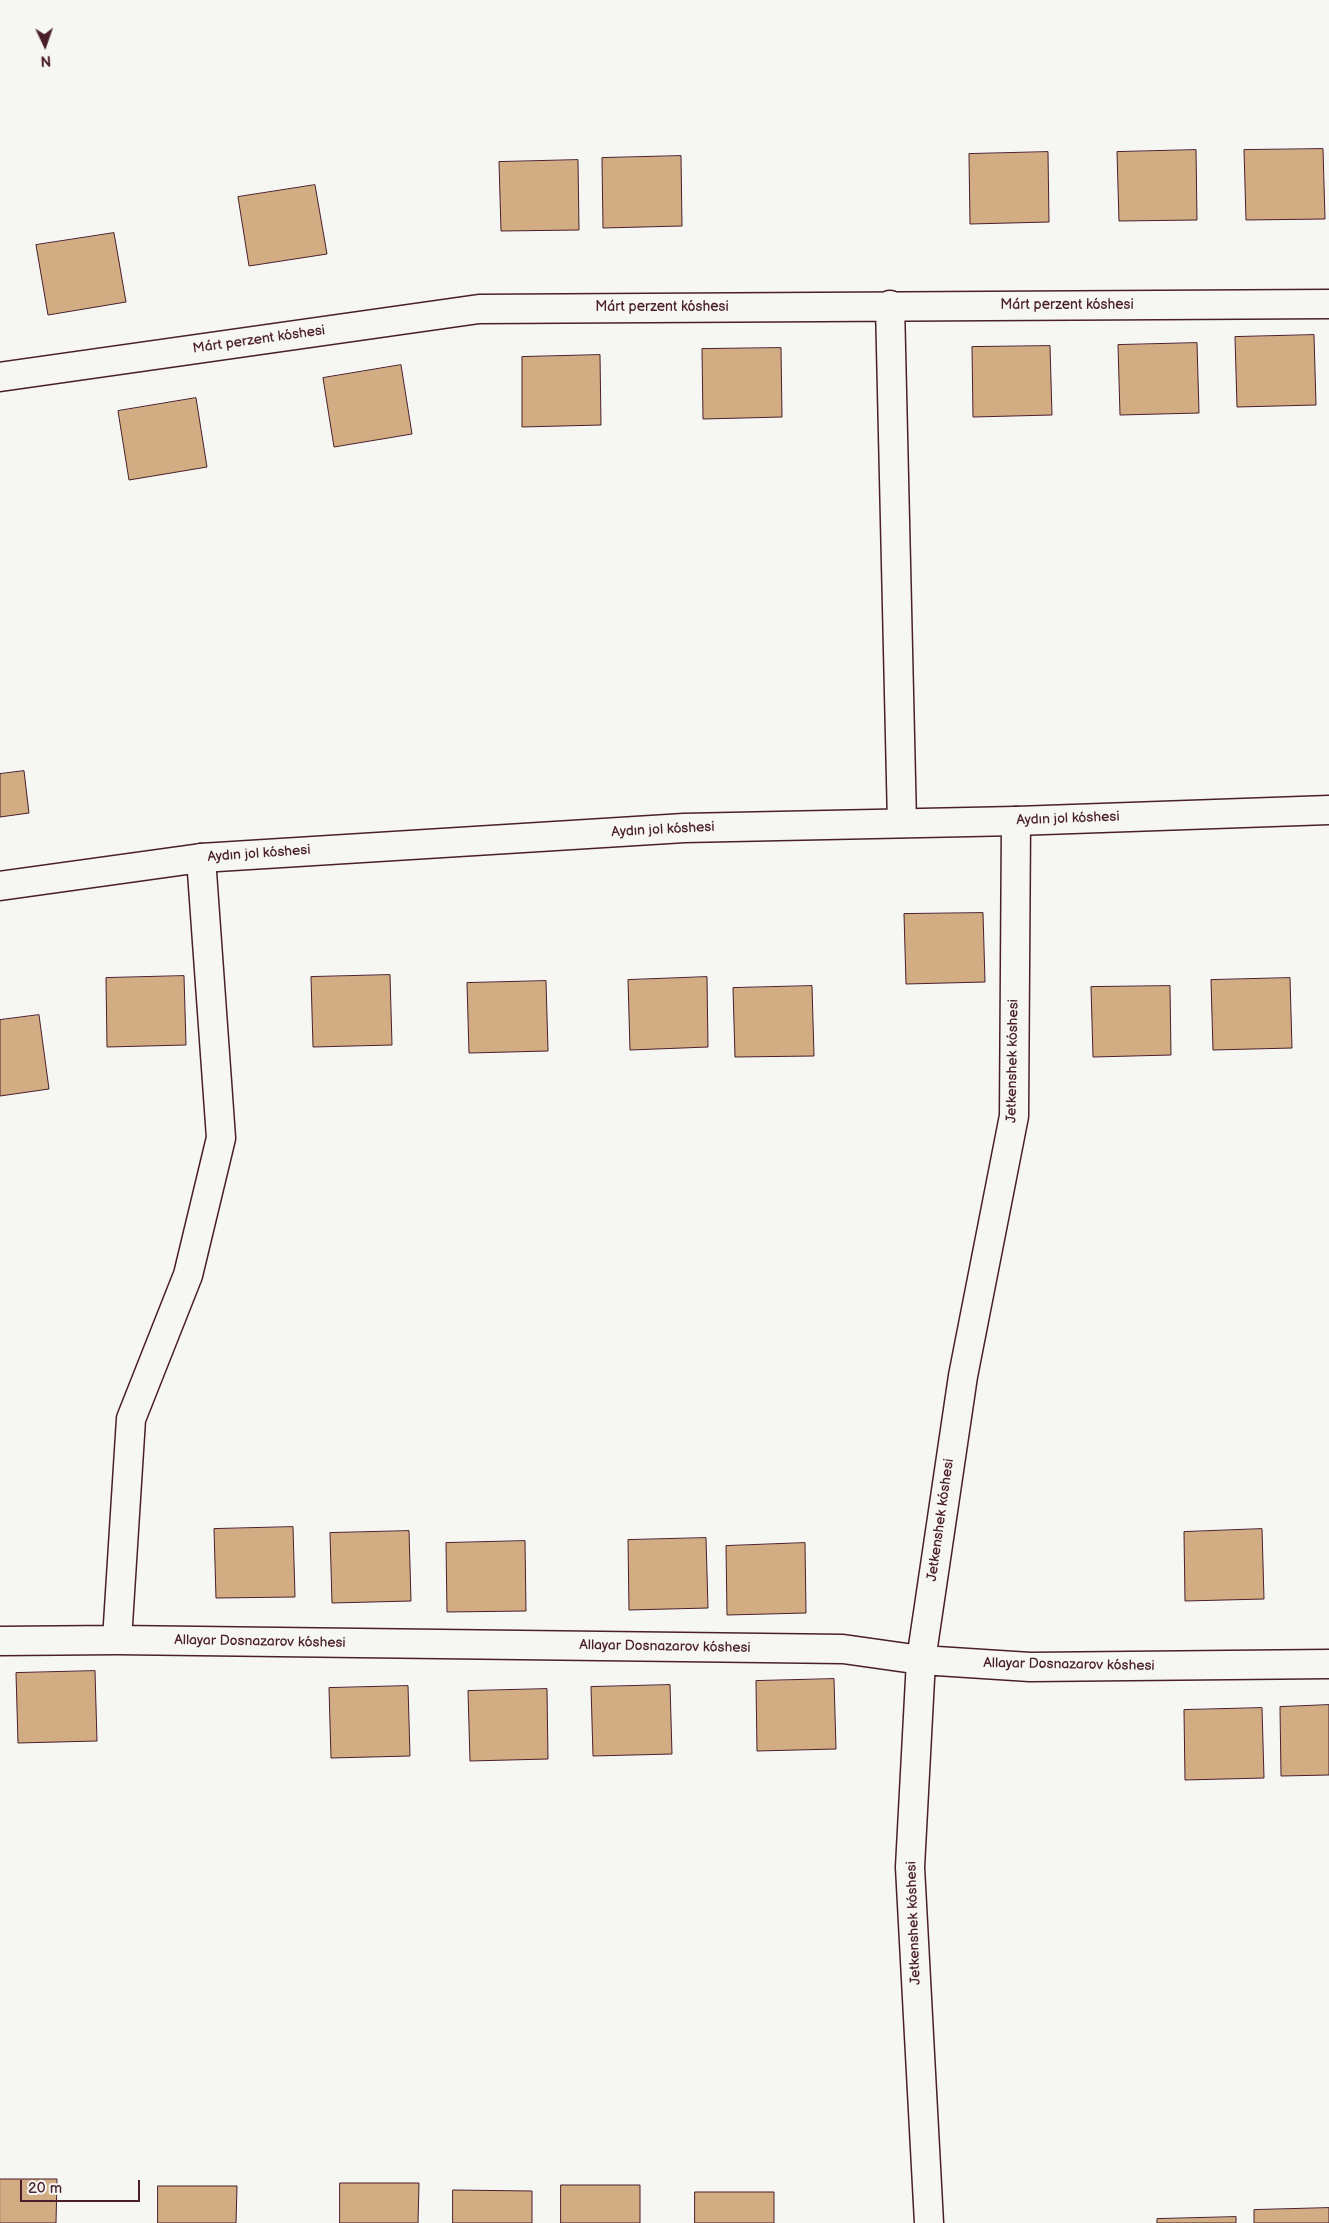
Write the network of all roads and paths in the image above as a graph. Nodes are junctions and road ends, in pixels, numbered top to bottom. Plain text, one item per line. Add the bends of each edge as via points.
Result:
1 (1329, 304) edge
2 (890, 305) junction
3 (0, 376) edge
4 (1329, 810) edge
5 (1016, 821) junction
6 (902, 823) junction
7 (200, 858) junction
8 (0, 886) edge
9 (117, 1640) junction
10 (0, 1641) edge
11 (921, 1660) junction
12 (1329, 1664) edge
13 (929, 2223) edge

1 - 2 street, Márt perzent kóshesi
2 - 3 street, Márt perzent kóshesi via 479,309
2 - 6 street
4 - 5 street, Aydın jol kóshesi
5 - 6 street, Aydın jol kóshesi
5 - 11 street, Jetkenshek kóshesi via 1014,1116 963,1376
6 - 7 street, Aydın jol kóshesi via 684,828
7 - 8 street, Aydın jol kóshesi
7 - 9 street via 221,1138 188,1275 131,1419
9 - 10 street, Allayar Dosnazarov kóshesi
9 - 11 street, Allayar Dosnazarov kóshesi via 843,1649
11 - 12 street, Allayar Dosnazarov kóshesi via 1030,1667
11 - 13 street, Jetkenshek kóshesi via 910,1867

